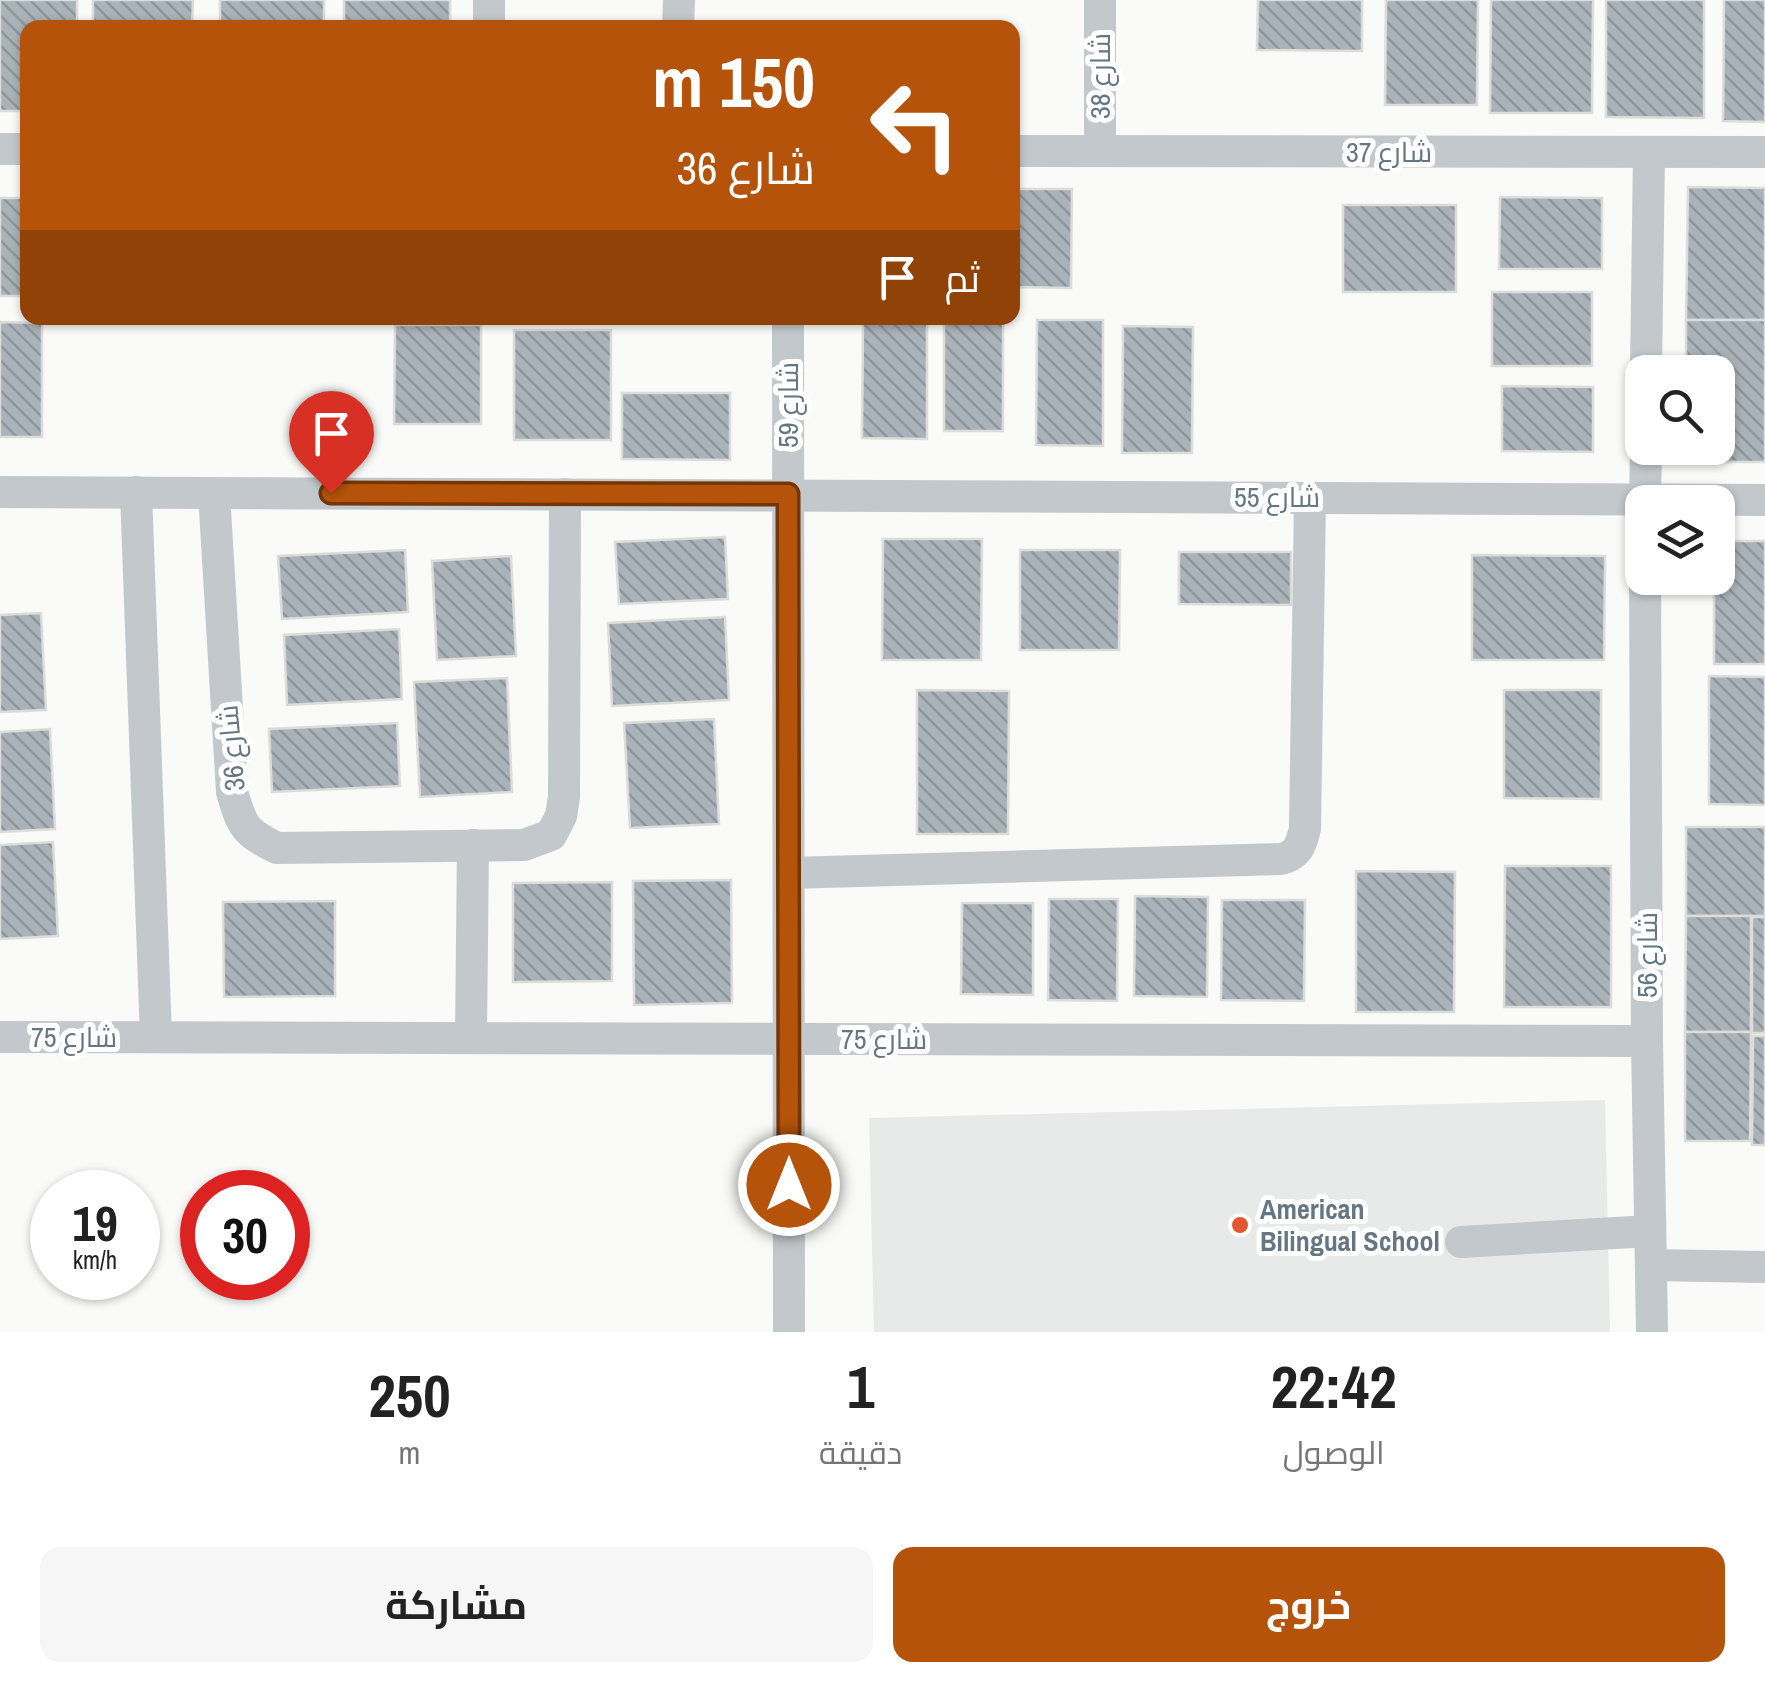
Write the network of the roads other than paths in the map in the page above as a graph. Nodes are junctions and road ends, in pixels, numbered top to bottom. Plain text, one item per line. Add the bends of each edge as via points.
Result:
1 (1100, 0) edge
2 (1020, 151) edge
3 (1100, 151) junction
4 (1649, 152) junction
5 (1765, 152) edge
6 (788, 325) edge
7 (1646, 355) edge
8 (0, 492) edge
9 (136, 492) junction
10 (214, 493) junction
11 (565, 494) junction
12 (788, 494) junction
13 (1310, 498) junction
14 (1735, 500) edge
15 (1765, 500) edge
16 (1625, 501) edge
17 (1645, 595) edge
18 (473, 845) junction
19 (789, 873) junction
20 (0, 1036) edge
21 (156, 1037) junction
22 (470, 1038) junction
23 (789, 1039) junction
24 (1647, 1041) junction
25 (1650, 1232) junction
26 (1461, 1242) dead end
27 (1650, 1265) junction
28 (1765, 1267) edge
29 (789, 1332) edge
30 (1652, 1332) edge

1 - 3 street, شارع 38
2 - 3 street, شارع 37
3 - 4 street, شارع 37
4 - 5 street, شارع 37
4 - 7 street
6 - 12 street, شارع 59
8 - 9 street
9 - 10 street
9 - 21 street
10 - 11 street
10 - 18 street, شارع 36 via 232,792 240,821 277,848
11 - 12 street
11 - 18 street, شارع 36 via 561,816 551,835 524,845
12 - 13 street, شارع 55
12 - 19 street, شارع 59
13 - 16 street, شارع 55
13 - 19 street via 1305,829 1292,857
14 - 15 street, شارع 55
17 - 24 street, شارع 56
18 - 22 street
19 - 23 street, شارع 59
20 - 21 street, شارع 75
21 - 22 street, شارع 75
22 - 23 street, شارع 75
23 - 24 street, شارع 75
23 - 29 street, شارع 59
24 - 25 street, شارع 56
25 - 26 street
25 - 27 street, شارع 56
27 - 28 street
27 - 30 street, شارع 56

